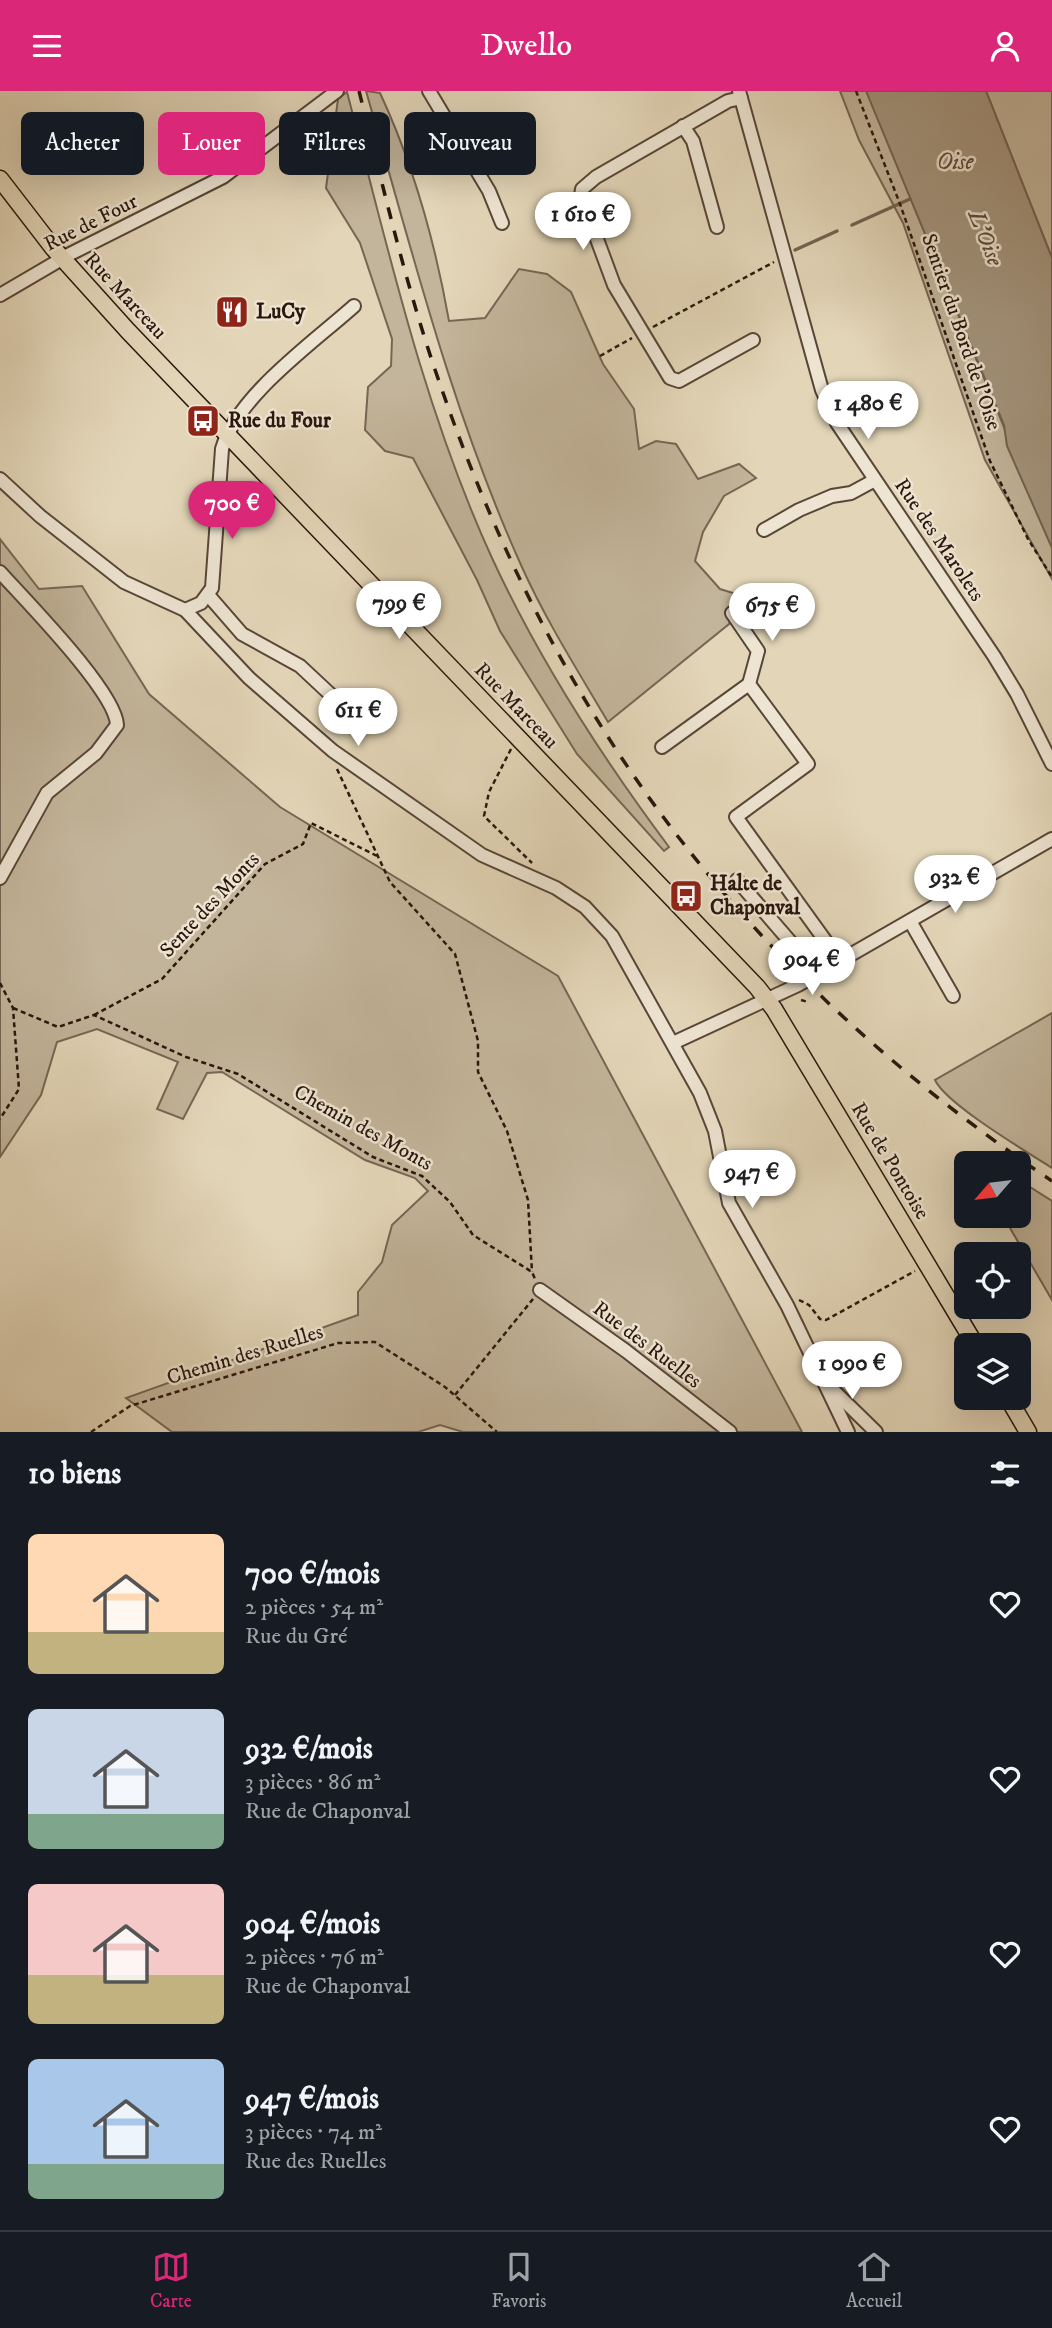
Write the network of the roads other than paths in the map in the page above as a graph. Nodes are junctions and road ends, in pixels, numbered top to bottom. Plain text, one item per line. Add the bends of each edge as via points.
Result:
1 (337, 91) edge
2 (429, 91) edge
3 (740, 95) edge
4 (684, 126) junction
5 (3, 187) edge
6 (502, 223) dead end
7 (717, 227) dead end
8 (62, 258) junction
9 (0, 295) edge
10 (354, 306) dead end
11 (753, 340) dead end
12 (226, 435) junction
13 (0, 479) edge
14 (875, 480) junction
15 (764, 530) dead end
16 (0, 572) edge
17 (209, 596) junction
18 (185, 610) junction
19 (732, 613) dead end
20 (749, 684) junction
21 (331, 695) dead end
22 (662, 747) dead end
23 (1052, 764) edge
24 (1052, 839) edge
25 (0, 878) edge
26 (737, 880) dead end
27 (910, 921) junction
28 (840, 961) junction
29 (818, 974) junction
30 (953, 996) dead end
31 (767, 1000) junction
32 (673, 1043) junction
33 (540, 1290) road end
34 (968, 1333) edge
35 (826, 1383) junction
36 (1014, 1410) edge
37 (730, 1432) edge
38 (848, 1432) edge
39 (876, 1432) edge
40 (1028, 1432) edge

1 - 8 street, Rue de Four via 223,177
2 - 6 street via 489,191
3 - 4 street
3 - 14 street, Rue des Marolets via 822,390 837,423
4 - 7 street via 693,141
4 - 11 street via 596,177 582,189 582,203 614,285 670,378 679,381
5 - 8 main road, Rue Marceau
8 - 9 street, Rue de Four
8 - 12 main road, Rue Marceau
10 - 12 street via 256,396
12 - 17 street
12 - 31 main road, Rue Marceau
13 - 18 street via 124,582
14 - 15 street via 799,510
14 - 23 street, Rue des Marolets via 994,656
16 - 25 street via 59,637 111,706 117,725 96,753 47,793
17 - 18 street
17 - 21 street via 242,634 300,666
18 - 32 street via 249,678 333,751 482,855 556,888 585,907 612,936
19 - 20 street via 758,651
20 - 22 street
20 - 28 street via 808,764 736,817
24 - 27 street
26 - 29 street
27 - 28 street
27 - 30 street
28 - 29 street
29 - 31 street
31 - 32 street
31 - 34 main road, Rue de Pontoise
32 - 35 street via 715,1131 729,1203
33 - 37 street, Rue des Ruelles
35 - 38 street
35 - 39 street
36 - 40 main road

